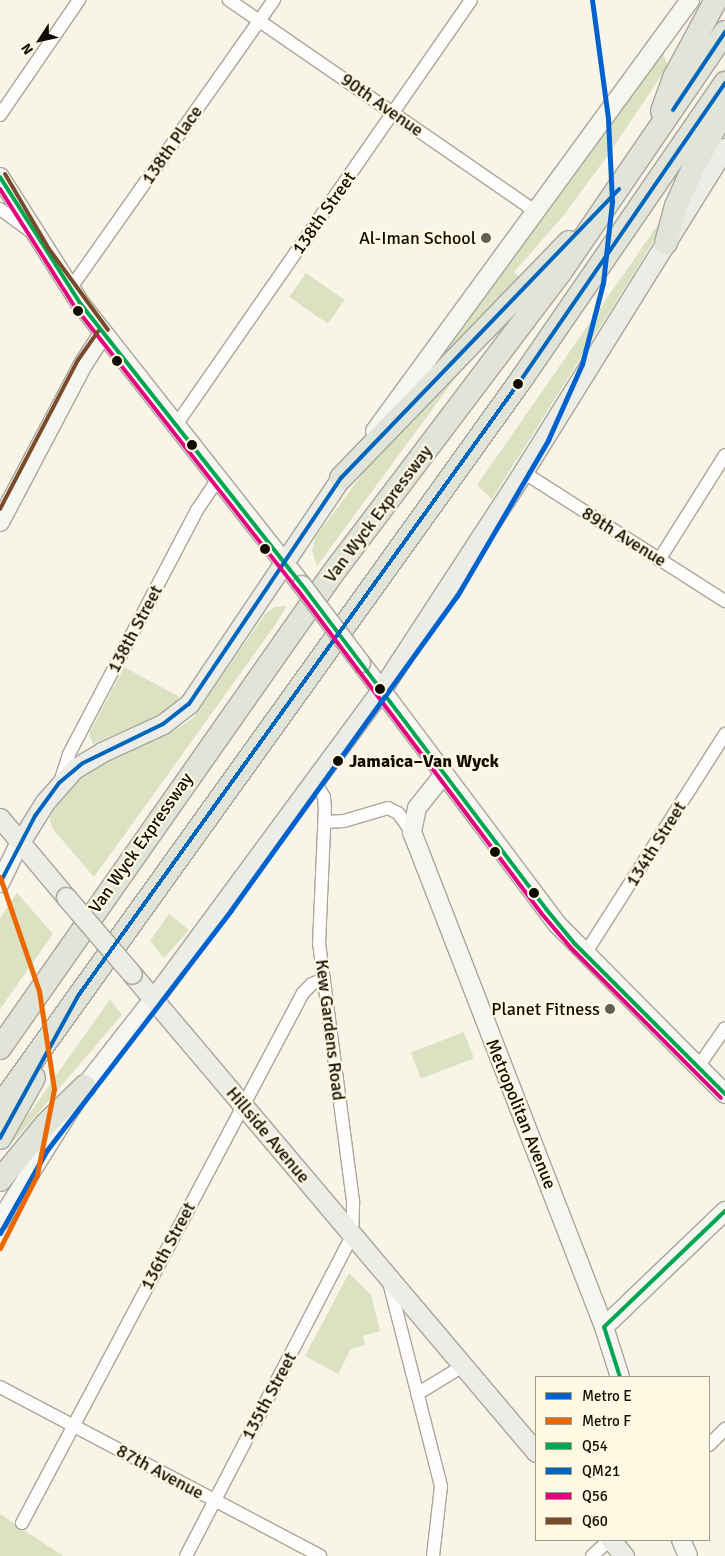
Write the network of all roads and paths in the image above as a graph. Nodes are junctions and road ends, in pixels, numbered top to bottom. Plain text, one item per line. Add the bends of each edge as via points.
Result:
1 (78, 0) edge
2 (228, 0) edge
3 (274, 0) edge
4 (471, 0) edge
5 (690, 0) edge
6 (716, 0) edge
7 (260, 21) junction
8 (725, 32) edge
9 (725, 83) edge
10 (725, 109) edge
11 (393, 113) junction
12 (0, 115) edge
13 (649, 146) junction
14 (725, 148) edge
15 (0, 177) edge
16 (620, 188) junction
17 (0, 210) edge
18 (535, 211) junction
19 (32, 232) junction
20 (666, 243) junction
21 (70, 290) junction
22 (103, 334) junction
23 (176, 425) junction
24 (725, 455) edge
25 (523, 472) junction
26 (341, 478) junction
27 (218, 479) junction
28 (0, 522) edge
29 (659, 560) junction
30 (282, 561) junction
31 (725, 601) edge
32 (380, 690) junction
33 (725, 734) edge
34 (444, 774) junction
35 (315, 782) junction
36 (59, 783) junction
37 (0, 818) edge
38 (325, 822) junction
39 (412, 832) junction
40 (20, 842) junction
41 (0, 883) edge
42 (585, 954) junction
43 (324, 979) junction
44 (78, 996) junction
45 (154, 998) junction
46 (725, 1028) edge
47 (0, 1048) edge
48 (698, 1067) junction
49 (84, 1086) junction
50 (725, 1094) edge
51 (243, 1105) junction
52 (0, 1106) edge
53 (0, 1138) edge
54 (0, 1180) edge
55 (725, 1211) edge
56 (0, 1221) edge
57 (352, 1236) junction
58 (388, 1277) junction
59 (604, 1327) junction
60 (462, 1366) junction
61 (620, 1376) edge
62 (0, 1387) edge
63 (417, 1394) junction
64 (73, 1426) junction
65 (725, 1429) edge
66 (710, 1444) edge
67 (535, 1451) edge
68 (215, 1500) junction
69 (22, 1523) dead end
70 (609, 1541) edge
71 (611, 1541) edge
72 (681, 1541) edge
73 (186, 1556) edge
74 (320, 1556) edge
75 (433, 1556) edge
76 (592, 1556) edge
77 (624, 1556) edge
78 (688, 1556) edge

1 - 12 street
2 - 7 street, 90th Avenue
3 - 7 street, 138th Place
4 - 11 street, 138th Street
5 - 18 main road
6 - 13 highway via 675,76
7 - 11 street, 90th Avenue
7 - 21 street, 138th Place
8 - 13 highway, Van Wyck Expressway
9 - 44 highway, Van Wyck Expressway via 523,377
10 - 20 highway via 676,206
11 - 18 street, 90th Avenue
11 - 23 street, 138th Street
13 - 16 highway, Van Wyck Expressway
14 - 20 main road
15 - 19 main road
16 - 26 highway
16 - 47 highway, Van Wyck Expressway via 535,307 328,581
17 - 19 street
18 - 26 main road
19 - 21 main road
20 - 25 main road
21 - 22 main road
22 - 23 main road
22 - 28 main road via 84,363
23 - 27 main road
24 - 29 street
25 - 29 street, 89th Avenue
25 - 32 main road
26 - 30 main road
27 - 30 main road
27 - 36 street, 138th Street via 197,510 69,754
29 - 31 street, 89th Avenue
30 - 32 main road, bridge
30 - 36 main road via 234,640 189,704 163,724 83,763
32 - 34 main road
32 - 35 main road
33 - 42 street, 134th Street
34 - 39 main road via 417,808
34 - 42 main road via 537,899
35 - 38 street, Kew Gardens Road via 324,797
35 - 45 main road
36 - 40 main road
37 - 40 main road, Hillside Avenue
38 - 39 street via 344,821 388,808 398,813
38 - 43 street, Kew Gardens Road via 318,932
39 - 59 main road, Metropolitan Avenue
40 - 41 main road
40 - 45 main road, Hillside Avenue, bridge
42 - 48 main road
43 - 51 street, 136th Street via 303,993
43 - 57 street, Kew Gardens Road via 353,1201
44 - 52 highway, Van Wyck Expressway
44 - 53 highway
45 - 49 main road
45 - 51 main road, Hillside Avenue
46 - 48 street
48 - 50 main road
49 - 54 highway via 46,1124
49 - 56 main road
51 - 57 main road, Hillside Avenue
51 - 64 street, 136th Street
55 - 59 main road
57 - 58 main road, Hillside Avenue
57 - 68 street, 135th Street
58 - 60 main road, Hillside Avenue
58 - 63 street
59 - 61 main road, Metropolitan Avenue
60 - 63 street
60 - 67 main road, Hillside Avenue
62 - 64 street, 87th Avenue
63 - 75 street via 441,1486
64 - 68 street, 87th Avenue
64 - 69 street, 136th Street
65 - 66 street
68 - 73 street, 135th Street
68 - 74 street, 87th Avenue
70 - 76 street
71 - 77 main road
72 - 78 main road

